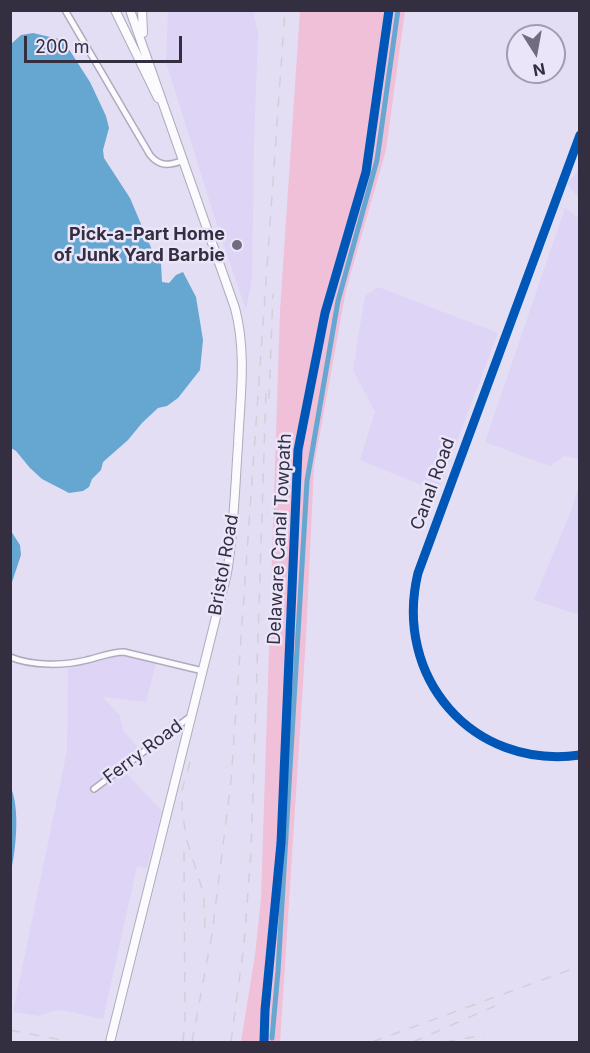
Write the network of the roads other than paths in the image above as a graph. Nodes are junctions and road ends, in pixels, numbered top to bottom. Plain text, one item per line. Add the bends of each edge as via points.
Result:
1 (65, 10) edge
2 (115, 10) edge
3 (128, 10) edge
4 (142, 10) edge
5 (159, 90) junction
6 (167, 113) junction
7 (579, 135) edge
8 (184, 160) junction
9 (10, 657) edge
10 (203, 671) junction
11 (191, 716) junction
12 (579, 754) edge
13 (94, 789) dead end
14 (110, 1042) edge

1 - 8 street via 150,155 164,165
2 - 6 main road
3 - 5 main road
4 - 5 main road via 145,42
5 - 6 main road, Bristol Road
6 - 8 main road, Bristol Road
7 - 12 street, Canal Road via 418,573 412,609 422,664 435,690 459,719 490,741 521,753 548,757
8 - 10 main road, Bristol Road via 235,308 242,350 231,551
9 - 10 street via 69,663 124,652
10 - 11 main road, Bristol Road
11 - 13 street, Ferry Road
11 - 14 main road, Bristol Road

